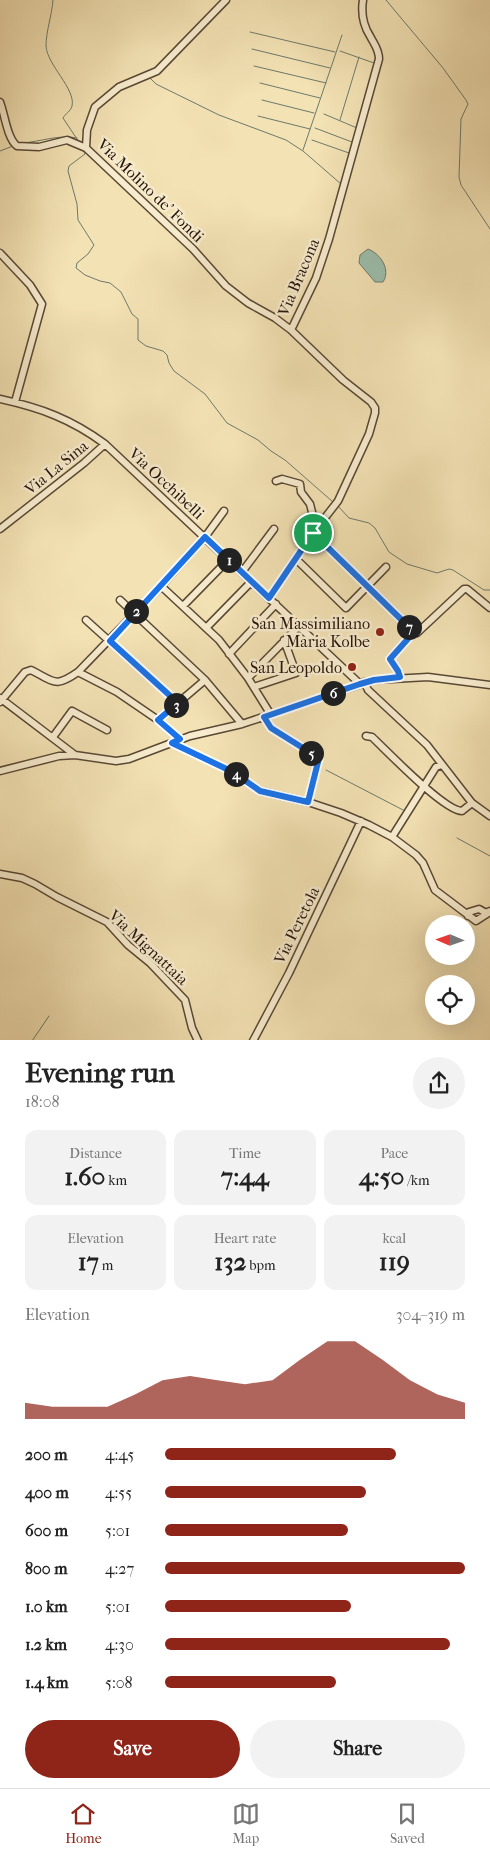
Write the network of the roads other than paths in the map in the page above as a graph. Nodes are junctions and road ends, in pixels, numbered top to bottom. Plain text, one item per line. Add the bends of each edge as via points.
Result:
1 (226, 0) edge
2 (362, 0) edge
3 (0, 102) edge
4 (86, 148) junction
5 (0, 253) edge
6 (291, 330) junction
7 (0, 399) edge
8 (14, 402) junction
9 (106, 444) junction
10 (276, 481) dead end
11 (224, 511) dead end
12 (320, 526) junction
13 (0, 529) edge
14 (274, 529) dead end
15 (313, 533) junction
16 (205, 537) junction
17 (296, 559) junction
18 (228, 560) junction
19 (386, 567) dead end
20 (242, 572) junction
21 (251, 582) junction
22 (161, 586) junction
23 (368, 586) junction
24 (269, 598) junction
25 (120, 600) dead end
26 (276, 604) junction
27 (183, 606) junction
28 (490, 608) edge
29 (134, 613) junction
30 (86, 620) dead end
31 (299, 626) junction
32 (206, 628) junction
33 (414, 632) junction
34 (284, 640) junction
35 (110, 641) junction
36 (229, 654) junction
37 (78, 672) junction
38 (400, 677) junction
39 (248, 678) junction
40 (205, 680) junction
41 (362, 683) junction
42 (490, 685) edge
43 (254, 687) junction
44 (1, 700) edge
45 (178, 703) junction
46 (271, 715) junction
47 (264, 717) junction
48 (158, 720) junction
49 (242, 724) junction
50 (107, 730) dead end
51 (366, 736) dead end
52 (53, 738) junction
53 (180, 739) junction
54 (172, 743) junction
55 (75, 755) junction
56 (441, 765) junction
57 (0, 771) edge
58 (425, 787) junction
59 (308, 802) junction
60 (472, 803) junction
61 (490, 816) edge
62 (361, 821) junction
63 (392, 837) junction
64 (0, 874) edge
65 (490, 911) edge
66 (198, 1040) edge
67 (253, 1040) edge

1 - 4 street, Via Molino de' Fondi via 157,71 118,87 95,107 87,130
2 - 6 street, Via Bracona via 364,22 379,59 329,239 316,278
3 - 4 street via 10,138 17,146 39,148 67,140
4 - 6 street, Via Molino de' Fondi via 193,249 226,286 248,304
5 - 8 street via 30,285 42,304
6 - 12 street, Via Bracona via 375,408 374,421 338,501
7 - 8 street, Via Occhibelli
8 - 9 street, Via Occhibelli via 54,414 87,430
9 - 13 street, Via La Sina
9 - 16 street, Via Occhibelli
10 - 12 street via 282,478 300,484 301,492
11 - 16 street
12 - 15 street, Via Bracona
14 - 20 street
15 - 17 street, Via Bracona
15 - 23 street
16 - 18 street, Via Occhibelli
16 - 22 street
17 - 23 street via 346,608
17 - 24 street, Via Bracona
18 - 20 street, Via Occhibelli
18 - 27 street
19 - 23 street
20 - 21 street, Via Occhibelli
21 - 24 street, Via Occhibelli
21 - 32 street
22 - 27 street
22 - 29 street
23 - 33 street
24 - 26 street, Via Occhibelli
25 - 29 street
26 - 31 street, Via Occhibelli
26 - 36 street
27 - 32 street
28 - 33 street via 467,589 462,590 426,627
29 - 35 street
29 - 40 street
30 - 35 street
31 - 34 street
31 - 41 street, Via Occhibelli
32 - 36 street
33 - 38 street via 390,659
34 - 39 street
34 - 43 street via 296,673
35 - 37 street
35 - 45 street
36 - 39 street
37 - 44 street via 63,682 54,682 31,670 25,672
37 - 48 street via 117,692
38 - 41 street
38 - 42 street
39 - 43 street
40 - 45 street
40 - 49 street
41 - 46 street
41 - 56 street, Via Occhibelli via 427,745
43 - 46 street
44 - 52 street
45 - 48 street
46 - 47 street
47 - 49 street
47 - 59 street via 271,728 319,758
48 - 53 street
49 - 53 street
50 - 52 street via 72,711
51 - 58 street via 372,737
52 - 55 street
53 - 54 street
54 - 55 street via 123,760
54 - 59 street via 233,772 260,791
55 - 57 street via 46,758
56 - 58 street via 436,767
56 - 60 street, Via Occhibelli
58 - 60 street via 457,810
58 - 63 street
59 - 62 street
60 - 61 street, Via Occhibelli
62 - 63 street
62 - 67 street, Via Peretola via 289,973
63 - 65 street via 423,863 435,890 468,916 476,921
64 - 66 street, Via Mignattaia via 22,878 107,922 185,1000

